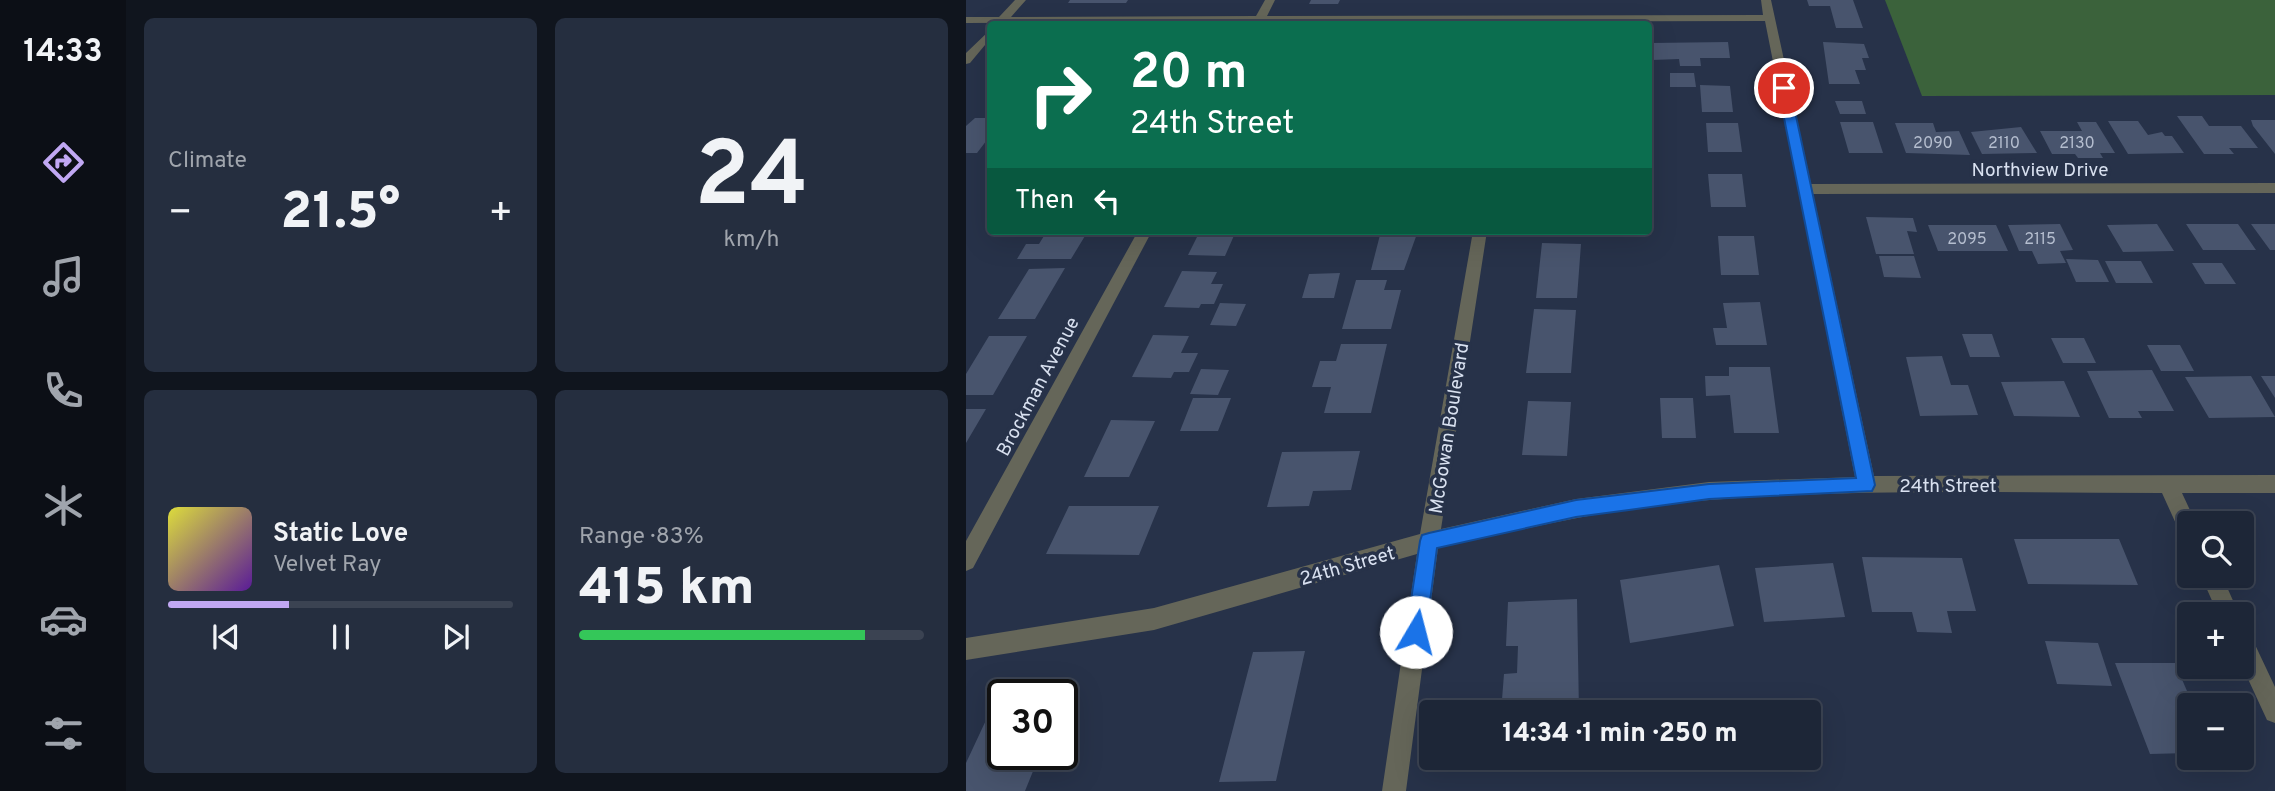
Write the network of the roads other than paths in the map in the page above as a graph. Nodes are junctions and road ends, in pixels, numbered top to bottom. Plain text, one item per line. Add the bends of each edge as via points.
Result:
1 (1021, 0) edge
2 (1270, 0) edge
3 (1766, 0) edge
4 (1515, 17) edge
5 (1769, 18) junction
6 (966, 20) edge
7 (987, 21) edge
8 (1001, 21) edge
9 (1259, 21) edge
10 (1309, 21) edge
11 (987, 36) edge
12 (966, 60) edge
13 (2275, 188) edge
14 (1805, 190) junction
15 (1143, 235) edge
16 (1479, 235) edge
17 (2168, 484) junction
18 (2275, 484) edge
19 (1866, 485) junction
20 (2180, 511) edge
21 (1429, 541) junction
22 (966, 561) edge
23 (966, 649) edge
24 (2254, 667) edge
25 (2275, 712) edge
26 (1394, 791) edge

1 - 8 street
2 - 9 street
3 - 5 street
4 - 5 street
4 - 10 street
5 - 14 street
6 - 7 street
11 - 12 street
13 - 14 street, Northview Drive
14 - 19 street
15 - 22 street, Brockman Avenue
16 - 21 street, McGowan Boulevard
17 - 18 street, 24th Street
17 - 19 street, 24th Street
17 - 20 street
19 - 21 street, 24th Street via 1709,491 1576,509
21 - 23 street, 24th Street via 1154,619
21 - 26 street, McGowan Boulevard
24 - 25 street

